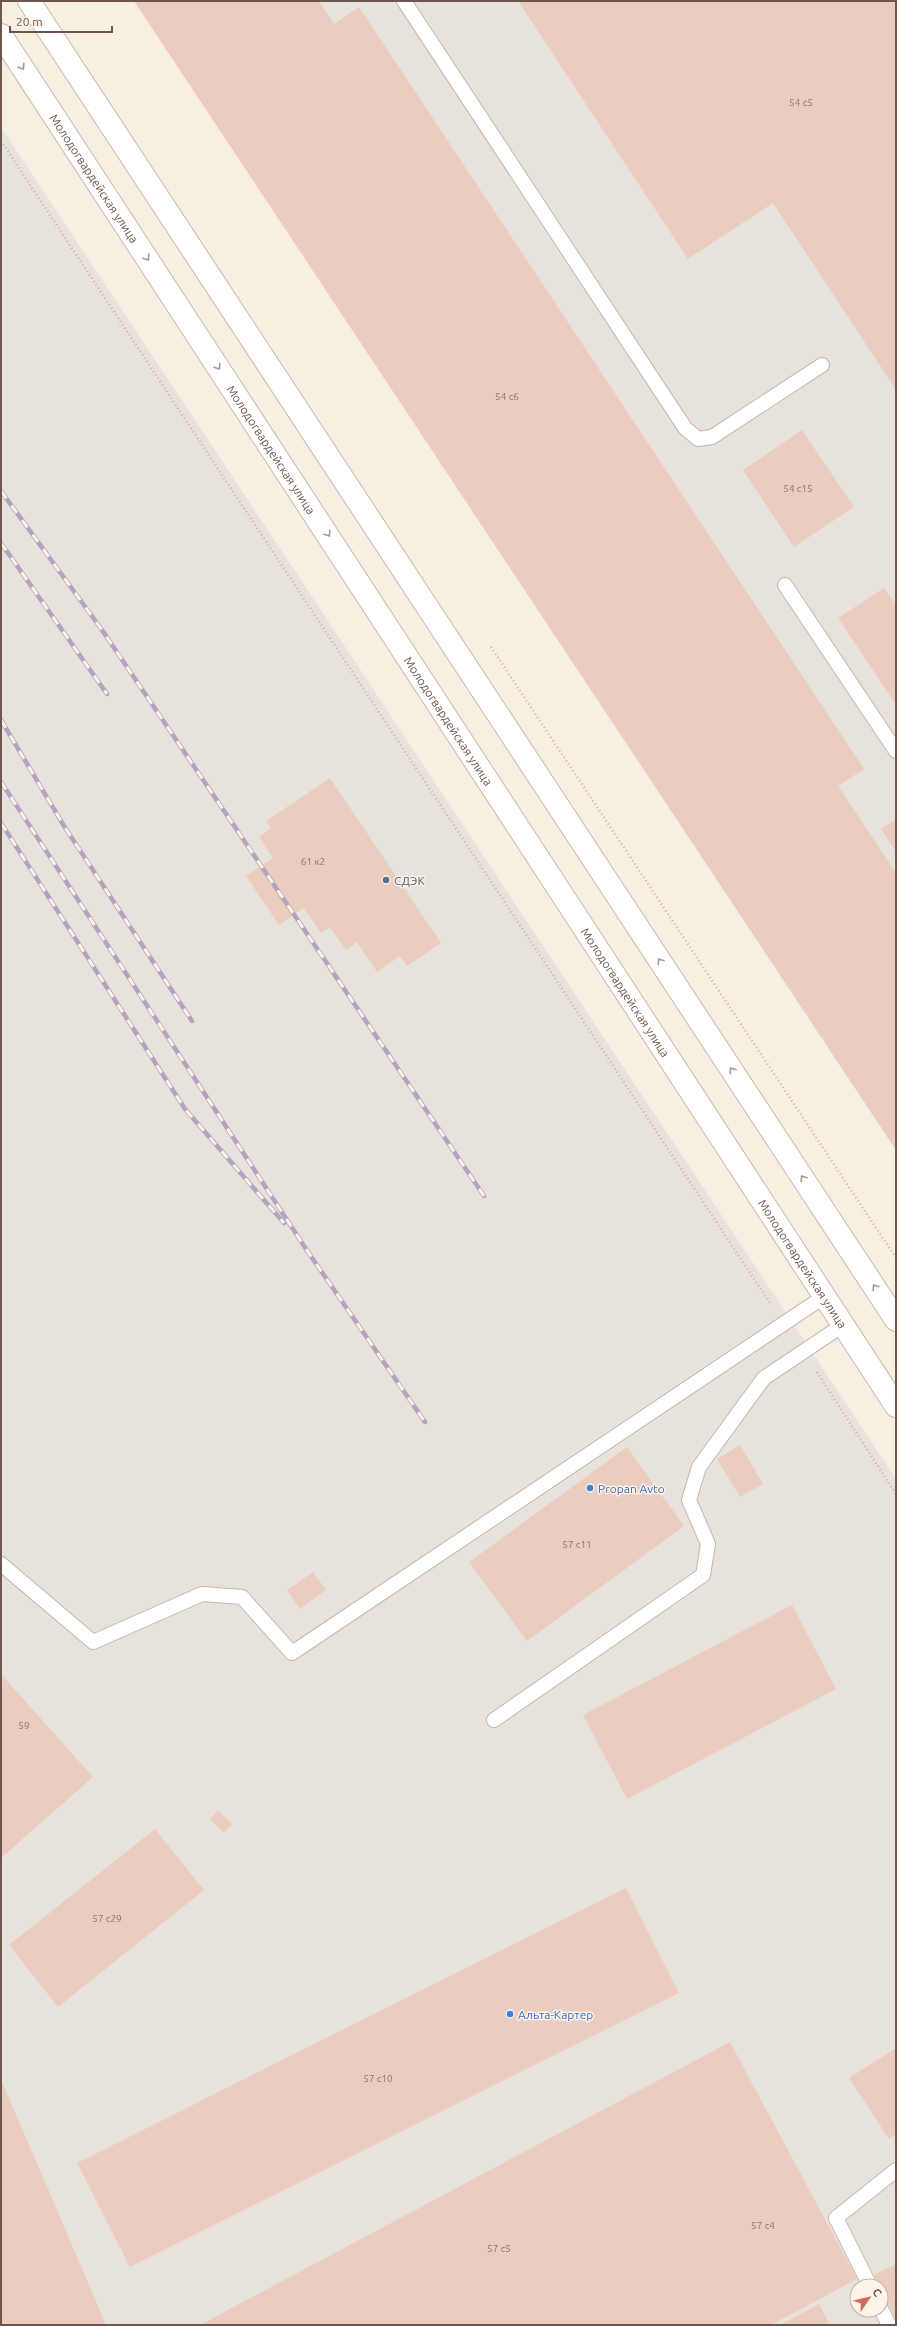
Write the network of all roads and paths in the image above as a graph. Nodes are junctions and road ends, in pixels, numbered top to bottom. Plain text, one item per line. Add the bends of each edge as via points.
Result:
1 (29, 1) edge
2 (404, 1) edge
3 (1, 35) edge
4 (1, 141) edge
5 (822, 365) dead end
6 (785, 585) dead end
7 (896, 751) edge
8 (825, 1296) junction
9 (896, 1320) edge
10 (784, 1324) junction
11 (843, 1325) junction
12 (803, 1352) junction
13 (896, 1406) edge
14 (896, 1494) edge
15 (1, 1564) edge
16 (494, 1720) dead end
17 (896, 2170) edge
18 (866, 2278) edge

9 -> 1 main road
2 - 5 lane via 685,428 698,439 712,437
3 -> 8 main road, Молодогвардейская улица
4 - 10 path
6 - 7 lane
8 - 10 lane
8 - 11 main road, Молодогвардейская улица
10 - 15 lane via 292,1653 242,1596 202,1594 92,1642
11 - 12 lane
11 - 13 main road, Молодогвардейская улица
12 - 14 path
12 - 16 lane via 764,1378 700,1467 689,1500 708,1544 703,1575
17 - 18 lane via 836,2218

